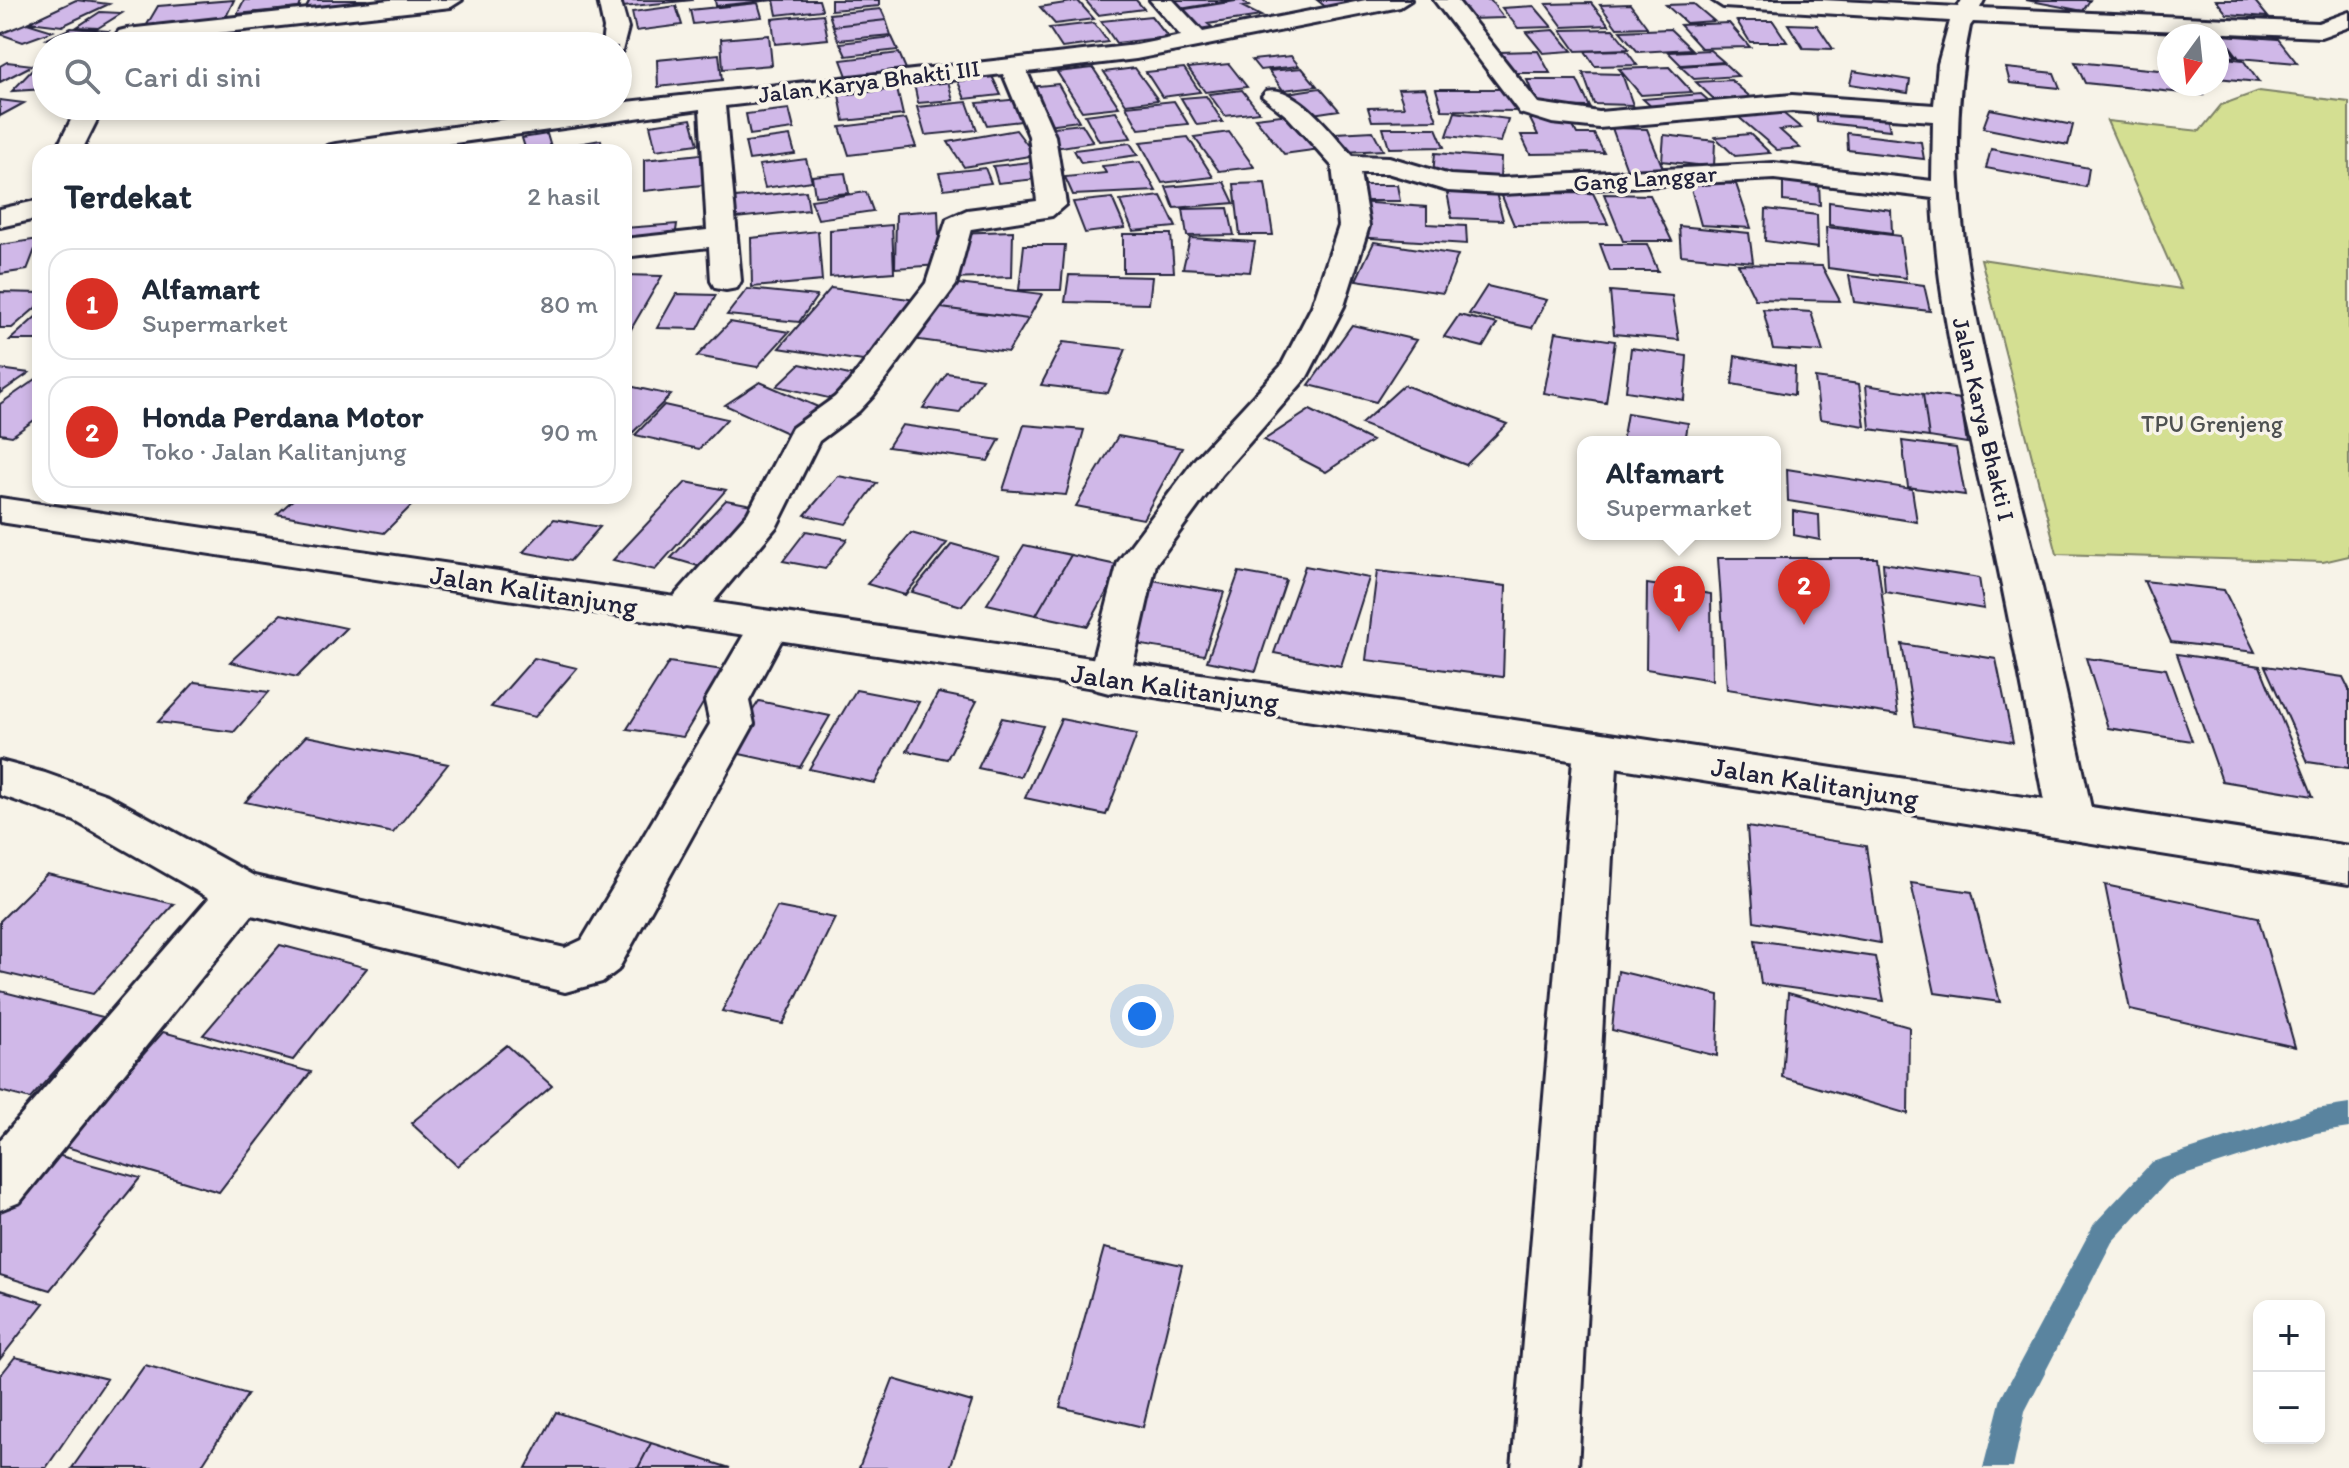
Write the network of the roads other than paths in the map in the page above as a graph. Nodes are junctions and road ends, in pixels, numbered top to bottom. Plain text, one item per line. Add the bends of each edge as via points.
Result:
1 (451, 0) edge
2 (609, 0) edge
3 (1161, 0) edge
4 (1400, 0) edge
5 (1445, 0) edge
6 (1723, 0) edge
7 (1756, 1) edge
8 (1968, 6) edge
9 (144, 12) dead end
10 (2349, 19) edge
11 (2321, 30) junction
12 (130, 32) edge
13 (196, 32) edge
14 (616, 32) edge
15 (1198, 41) junction
16 (2340, 51) dead end
17 (1011, 64) junction
18 (1275, 96) dead end
19 (712, 100) junction
20 (632, 107) edge
21 (1945, 114) junction
22 (84, 120) edge
23 (565, 120) edge
24 (487, 141) edge
25 (72, 144) edge
26 (442, 144) edge
27 (1345, 164) junction
28 (1946, 191) junction
29 (32, 211) edge
30 (0, 218) edge
31 (723, 237) junction
32 (632, 247) edge
33 (726, 281) dead end
34 (0, 510) edge
35 (682, 613) junction
36 (769, 626) junction
37 (1109, 678) junction
38 (1596, 748) junction
39 (0, 778) edge
40 (2071, 822) junction
41 (2345, 870) edge
42 (242, 893) junction
43 (0, 1183) edge
44 (1545, 1468) edge

1 - 13 street
2 - 14 street
3 - 15 street
4 - 15 street, Jalan Karya Bhakti III
5 - 21 street via 1529,108 1552,115 1599,120 1792,103
6 - 7 street
7 - 8 street
8 - 11 street
8 - 21 street, Jalan Karya Bhakti I via 1950,50
9 - 12 street
10 - 11 street
11 - 16 street
15 - 17 street, Jalan Karya Bhakti III
17 - 19 street, Jalan Karya Bhakti III
17 - 35 street via 1042,136 1052,204 957,225 941,285 847,404 804,435 764,518
18 - 27 street
19 - 20 street, Jalan Karya Bhakti III
19 - 31 street
21 - 28 street, Jalan Karya Bhakti I
22 - 25 street
23 - 24 street, Jalan Karya Bhakti III
24 - 26 street, Jalan Karya Bhakti III
27 - 28 street, Gang Langgar via 1389,165 1448,183 1489,185 1774,171
27 - 37 street via 1354,226 1328,306 1295,370 1208,467 1137,562
28 - 40 street, Jalan Karya Bhakti I via 1962,335 2015,552
29 - 30 street
31 - 32 street
31 - 33 street
34 - 35 street, Jalan Kalitanjung
35 - 36 street, Jalan Kalitanjung
36 - 37 street, Jalan Kalitanjung
36 - 42 street via 727,701 732,724 600,955 584,967 565,970
37 - 38 street, Jalan Kalitanjung
38 - 40 street, Jalan Kalitanjung
38 - 44 street
39 - 42 street via 91,808
40 - 41 street, Jalan Kalitanjung
42 - 43 street

